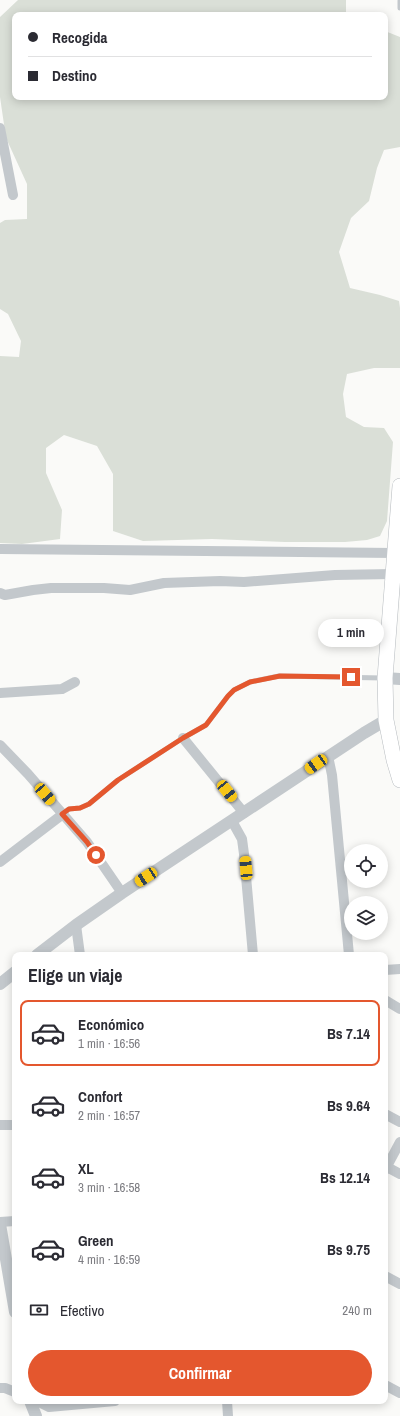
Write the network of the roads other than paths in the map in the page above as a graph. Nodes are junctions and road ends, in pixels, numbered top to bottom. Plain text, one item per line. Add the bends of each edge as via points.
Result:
1 (400, 1) edge
2 (400, 8) edge
3 (0, 128) edge
4 (13, 195) dead end
5 (400, 486) edge
6 (0, 549) edge
7 (394, 553) junction
8 (393, 574) junction
9 (0, 593) edge
10 (394, 679) edge
11 (75, 682) dead end
12 (0, 693) edge
13 (386, 720) junction
14 (183, 738) junction
15 (0, 745) edge
16 (328, 756) junction
17 (400, 780) edge
18 (244, 813) junction
19 (62, 814) junction
20 (232, 821) junction
21 (0, 862) edge
22 (122, 893) junction
23 (76, 925) junction
24 (41, 952) edge
25 (80, 952) edge
26 (253, 952) edge
27 (349, 952) edge
28 (400, 969) edge
29 (388, 970) edge
30 (12, 974) edge
31 (0, 984) edge
32 (388, 1002) edge
33 (400, 1009) edge
34 (388, 1116) edge
35 (400, 1122) edge
36 (12, 1124) edge
37 (0, 1125) edge
38 (400, 1142) edge
39 (388, 1164) edge
40 (388, 1169) edge
41 (400, 1174) edge
42 (12, 1221) edge
43 (0, 1223) edge
44 (388, 1278) edge
45 (400, 1284) edge
46 (12, 1291) edge
47 (388, 1387) edge
48 (0, 1388) edge
49 (12, 1391) edge
50 (400, 1393) edge
51 (31, 1404) edge
52 (43, 1404) edge
53 (82, 1404) edge
54 (227, 1404) edge
55 (36, 1416) edge
56 (228, 1416) edge

1 - 2 lane
3 - 4 street
5 - 7 main road
6 - 7 street
7 - 8 main road
8 - 9 street via 335,575 244,582 164,583 130,590 51,588 5,595
8 - 10 main road
10 - 13 main road
10 - 14 lane via 280,676 250,682 234,690 206,725
11 - 12 street via 62,689
13 - 16 street
13 - 17 main road
14 - 18 street
14 - 19 lane via 118,780 89,804 69,809
15 - 19 street
16 - 18 street
16 - 27 street
18 - 20 street
19 - 21 street
19 - 22 street via 87,842
20 - 22 street
20 - 26 street via 242,839
22 - 23 street
23 - 24 street
23 - 25 street
28 - 29 street
30 - 31 street
32 - 33 street
34 - 35 street
36 - 37 street
38 - 39 street
40 - 41 street
42 - 43 street
43 - 46 street
44 - 45 street
47 - 50 street
48 - 49 street
51 - 55 street
52 - 53 street via 49,1407
54 - 56 street

